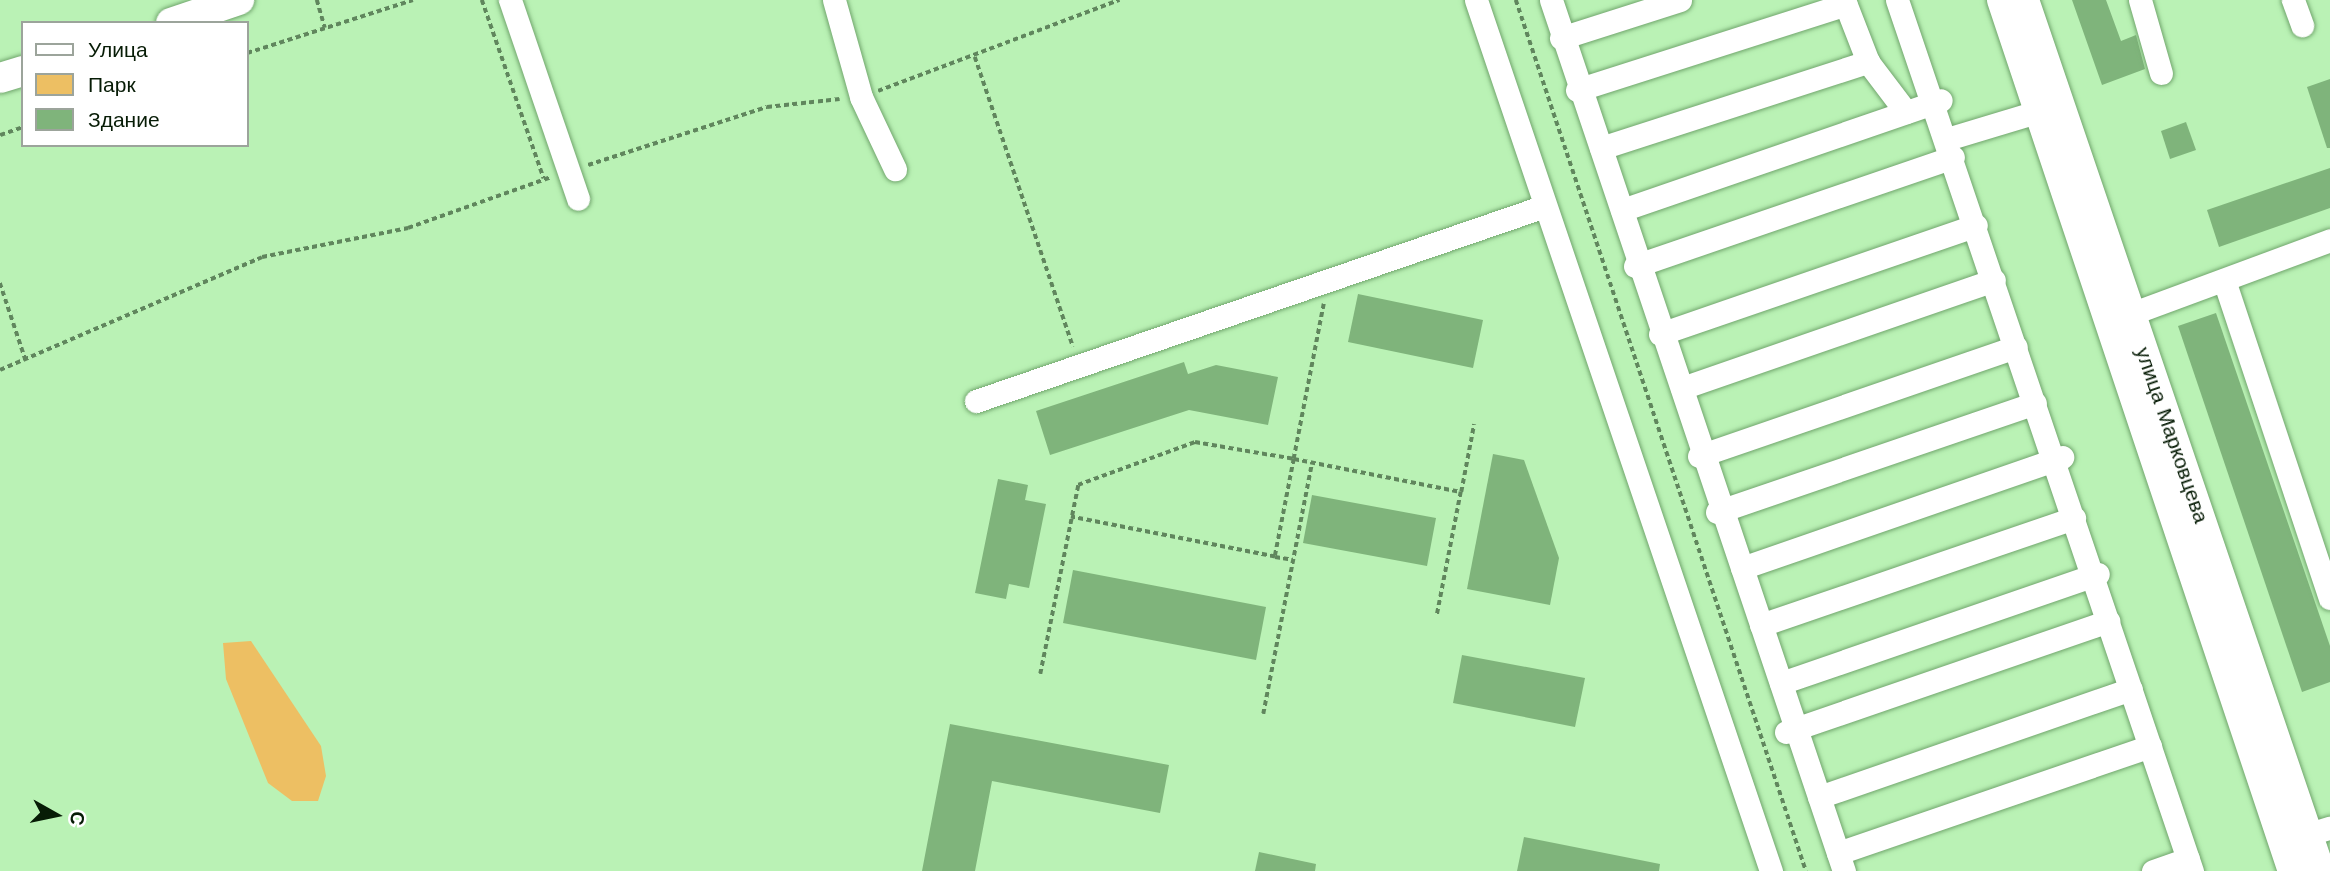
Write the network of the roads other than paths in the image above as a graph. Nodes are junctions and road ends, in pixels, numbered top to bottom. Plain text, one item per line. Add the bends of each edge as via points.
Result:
1 (200, 0) edge
2 (239, 0) edge
3 (510, 0) edge
4 (834, 0) edge
5 (1476, 0) edge
6 (1551, 0) edge
7 (1680, 0) edge
8 (1897, 0) edge
9 (2002, 0) edge
10 (2024, 0) edge
11 (2140, 0) edge
12 (2293, 0) edge
13 (1845, 2) edge
14 (169, 21) edge
15 (177, 21) edge
16 (2302, 25) dead end
17 (1562, 38) junction
18 (1867, 62) junction
19 (21, 72) edge
20 (2161, 73) dead end
21 (0, 78) edge
22 (1579, 89) junction
23 (1937, 101) junction
24 (2040, 111) junction
25 (1906, 112) junction
26 (1601, 148) junction
27 (1950, 148) junction
28 (895, 170) dead end
29 (578, 199) dead end
30 (1542, 207) junction
31 (1622, 209) junction
32 (1976, 225) junction
33 (2330, 240) edge
34 (1638, 265) junction
35 (1994, 280) junction
36 (2225, 283) junction
37 (2120, 318) junction
38 (1662, 333) junction
39 (2017, 347) junction
40 (1682, 388) junction
41 (976, 401) dead end
42 (2035, 403) junction
43 (1701, 456) junction
44 (2058, 459) junction
45 (1720, 511) junction
46 (2074, 518) junction
47 (1742, 568) junction
48 (2096, 575) junction
49 (2330, 598) edge
50 (2108, 621) junction
51 (1761, 625) junction
52 (1781, 683) junction
53 (2131, 689) junction
54 (1791, 730) junction
55 (2150, 746) junction
56 (1819, 797) junction
57 (2307, 835) edge
58 (1841, 862) edge
59 (2190, 865) edge
60 (1771, 871) edge
61 (2153, 871) edge
62 (2293, 871) edge
63 (2320, 871) edge

1 - 14 main road
2 - 15 main road
3 - 29 street
4 - 28 street via 861,97
5 - 30 street
6 - 17 street
7 - 17 street
8 - 23 street
9 - 24 main road, улица Марковцева
10 - 37 main road, улица Марковцева
11 - 20 street
12 - 16 street
13 - 18 street
13 - 22 street
17 - 22 street
18 - 25 street
18 - 26 street
19 - 21 main road
22 - 26 street
23 - 25 street
23 - 27 street
24 - 27 street
24 - 37 main road, улица Марковцева
25 - 31 street
26 - 31 street
27 - 32 street
27 - 34 street
30 - 41 street
30 - 60 street
31 - 34 street
32 - 35 street
32 - 38 street
33 - 36 street
34 - 38 street
35 - 39 street
35 - 40 street
36 - 37 street
36 - 49 street
37 - 57 main road, улица Марковцева
38 - 40 street
39 - 42 street
39 - 43 street
40 - 43 street
42 - 44 street
42 - 45 street
43 - 45 street
44 - 46 street
44 - 47 street
45 - 47 street
46 - 48 street
46 - 51 street
47 - 51 street
48 - 50 street
48 - 52 street
50 - 53 street
50 - 54 street
51 - 52 street
52 - 54 street
53 - 55 street
53 - 56 street
54 - 56 street
55 - 58 street
55 - 59 street
56 - 58 street
57 - 62 main road, улица Марковцева
57 - 63 main road, улица Марковцева
59 - 61 street

